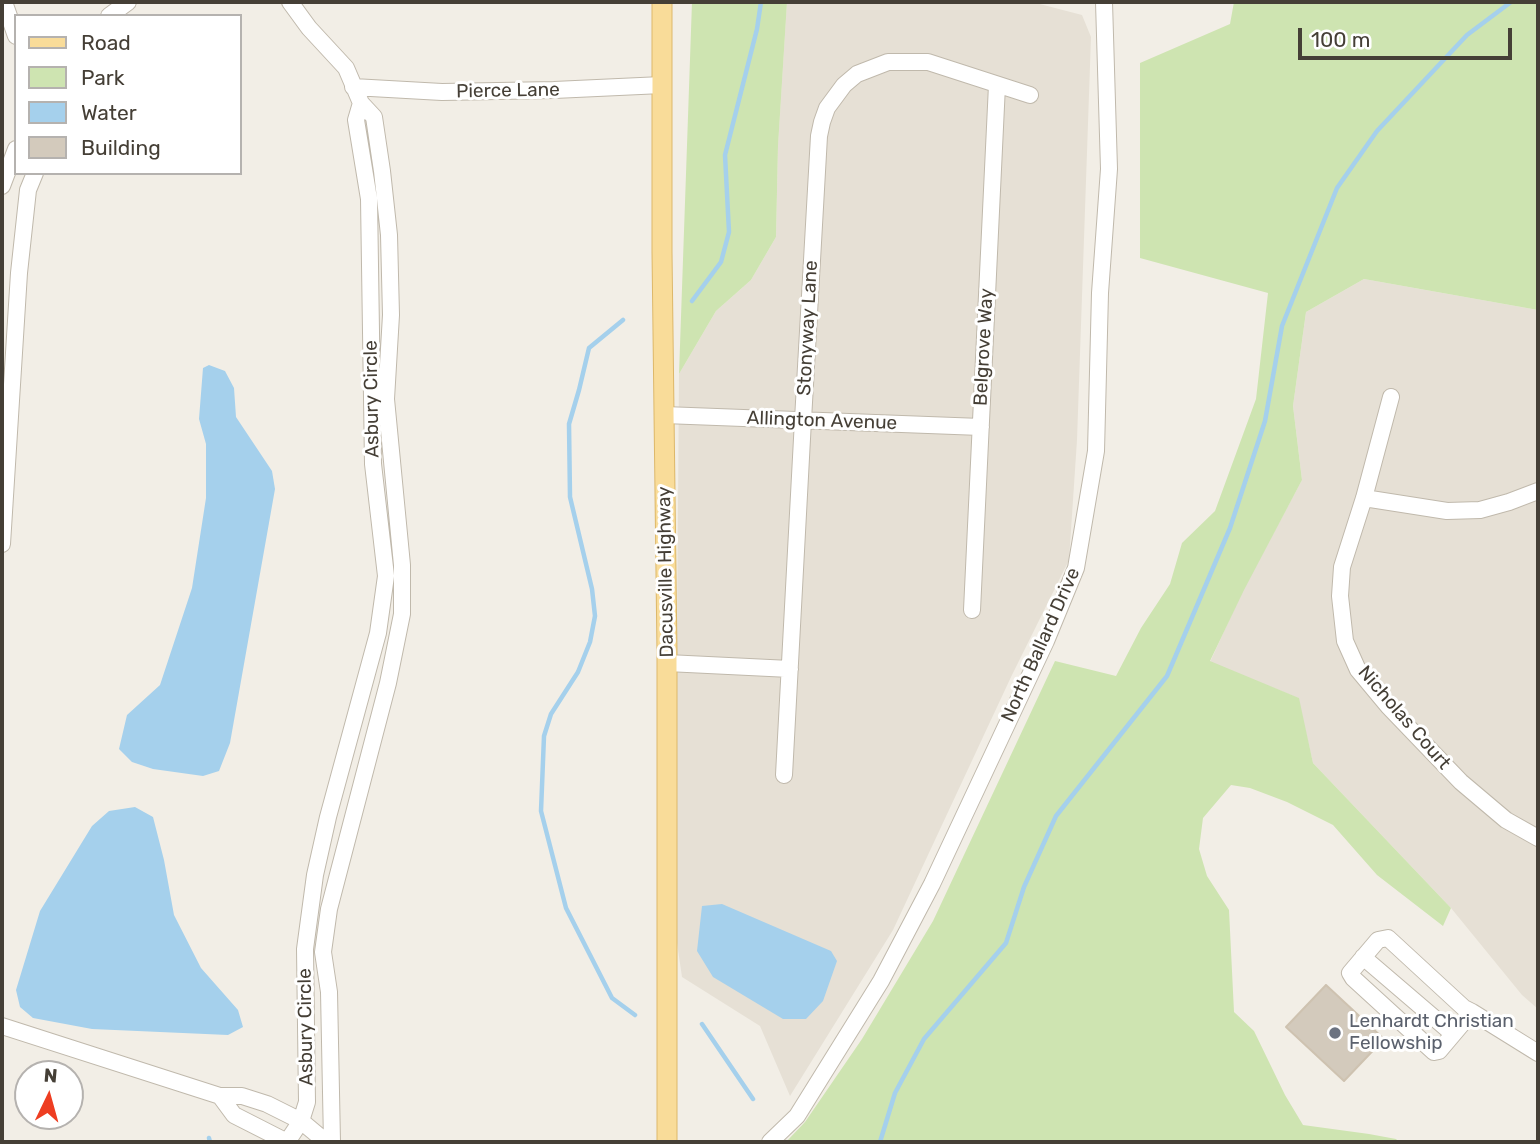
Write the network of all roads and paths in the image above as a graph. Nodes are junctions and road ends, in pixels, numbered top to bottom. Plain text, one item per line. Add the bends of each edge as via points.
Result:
1 (4, 2) edge
2 (128, 2) edge
3 (290, 2) edge
4 (662, 2) edge
5 (1104, 2) edge
6 (112, 14) edge
7 (14, 30) edge
8 (662, 85) junction
9 (997, 85) junction
10 (354, 87) junction
11 (1030, 95) dead end
12 (14, 154) edge
13 (34, 175) edge
14 (2, 186) edge
15 (377, 199) junction
16 (369, 235) junction
17 (389, 235) junction
18 (2, 272) edge
19 (19, 273) junction
20 (391, 315) junction
21 (370, 316) junction
22 (1391, 397) dead end
23 (664, 415) junction
24 (803, 420) junction
25 (981, 426) junction
26 (394, 481) junction
27 (375, 483) junction
28 (1538, 491) edge
29 (1364, 498) junction
30 (3, 502) edge
31 (399, 537) junction
32 (381, 539) junction
33 (2, 544) edge
34 (972, 610) dead end
35 (376, 639) junction
36 (396, 644) junction
37 (667, 663) junction
38 (790, 670) junction
39 (356, 713) junction
40 (378, 721) junction
41 (784, 775) dead end
42 (1538, 838) edge
43 (317, 866) junction
44 (338, 874) junction
45 (305, 949) junction
46 (323, 952) junction
47 (1363, 957) junction
48 (1472, 1012) junction
49 (2, 1026) edge
50 (1453, 1034) junction
51 (1538, 1053) edge
52 (220, 1096) junction
53 (301, 1121) junction
54 (670, 1141) edge
55 (287, 1142) edge
56 (326, 1142) edge
57 (332, 1142) edge
58 (770, 1142) edge

1 - 7 street
2 - 6 street
3 - 10 street, Asbury Circle via 346,68
4 - 8 main road, Dacusville Highway
5 - 58 street, North Ballard Drive via 1109,169 1096,438 1076,568 932,884 881,981 797,1116
8 - 10 street, Pierce Lane via 484,91
8 - 23 main road, Dacusville Highway
9 - 11 street, Stonyway Lane
9 - 24 street, Stonyway Lane via 928,62 888,62 857,74 827,108 819,136
9 - 25 street, Belgrove Way
10 - 15 street, Asbury Circle via 374,117
12 - 14 street
13 - 19 street via 28,190
15 - 16 street, Asbury Circle
15 - 17 street, Asbury Circle
16 - 17 street
16 - 21 street, Asbury Circle
17 - 20 street, Asbury Circle
18 - 19 street
19 - 30 street
20 - 21 street, Asbury Circle
20 - 26 street, Asbury Circle via 386,399
21 - 27 street, Asbury Circle
22 - 29 street, Nicholas Court
23 - 24 street, Allington Avenue
23 - 37 main road, Dacusville Highway
24 - 25 street, Allington Avenue
24 - 38 street, Stonyway Lane
25 - 34 street, Belgrove Way
26 - 27 street, Asbury Circle
26 - 31 street, Asbury Circle
27 - 32 street, Asbury Circle
28 - 29 street via 1480,510 1447,511
29 - 42 street, Nicholas Court via 1342,567 1340,596 1345,641 1358,670 1461,782 1506,820
30 - 33 street
31 - 32 street
31 - 36 street, Asbury Circle via 402,614
32 - 35 street, Asbury Circle via 386,576
35 - 36 street
35 - 39 street, Asbury Circle
36 - 40 street, Asbury Circle
37 - 38 street
37 - 54 main road, Dacusville Highway
38 - 41 street, Stonyway Lane
39 - 40 street
39 - 43 street, Asbury Circle
40 - 44 street, Asbury Circle
43 - 44 street
43 - 45 street, Asbury Circle
44 - 46 street, Asbury Circle
45 - 46 street, Asbury Circle
45 - 53 street, Asbury Circle via 307,1102
46 - 57 street, Asbury Circle via 329,992
47 - 48 street via 1378,940 1388,938
47 - 50 street
47 - 50 street via 1350,973 1353,978 1434,1052
48 - 50 street
48 - 51 street
49 - 52 street
52 - 53 street via 242,1096
52 - 55 street via 234,1115
53 - 55 street, Asbury Circle
53 - 56 street

